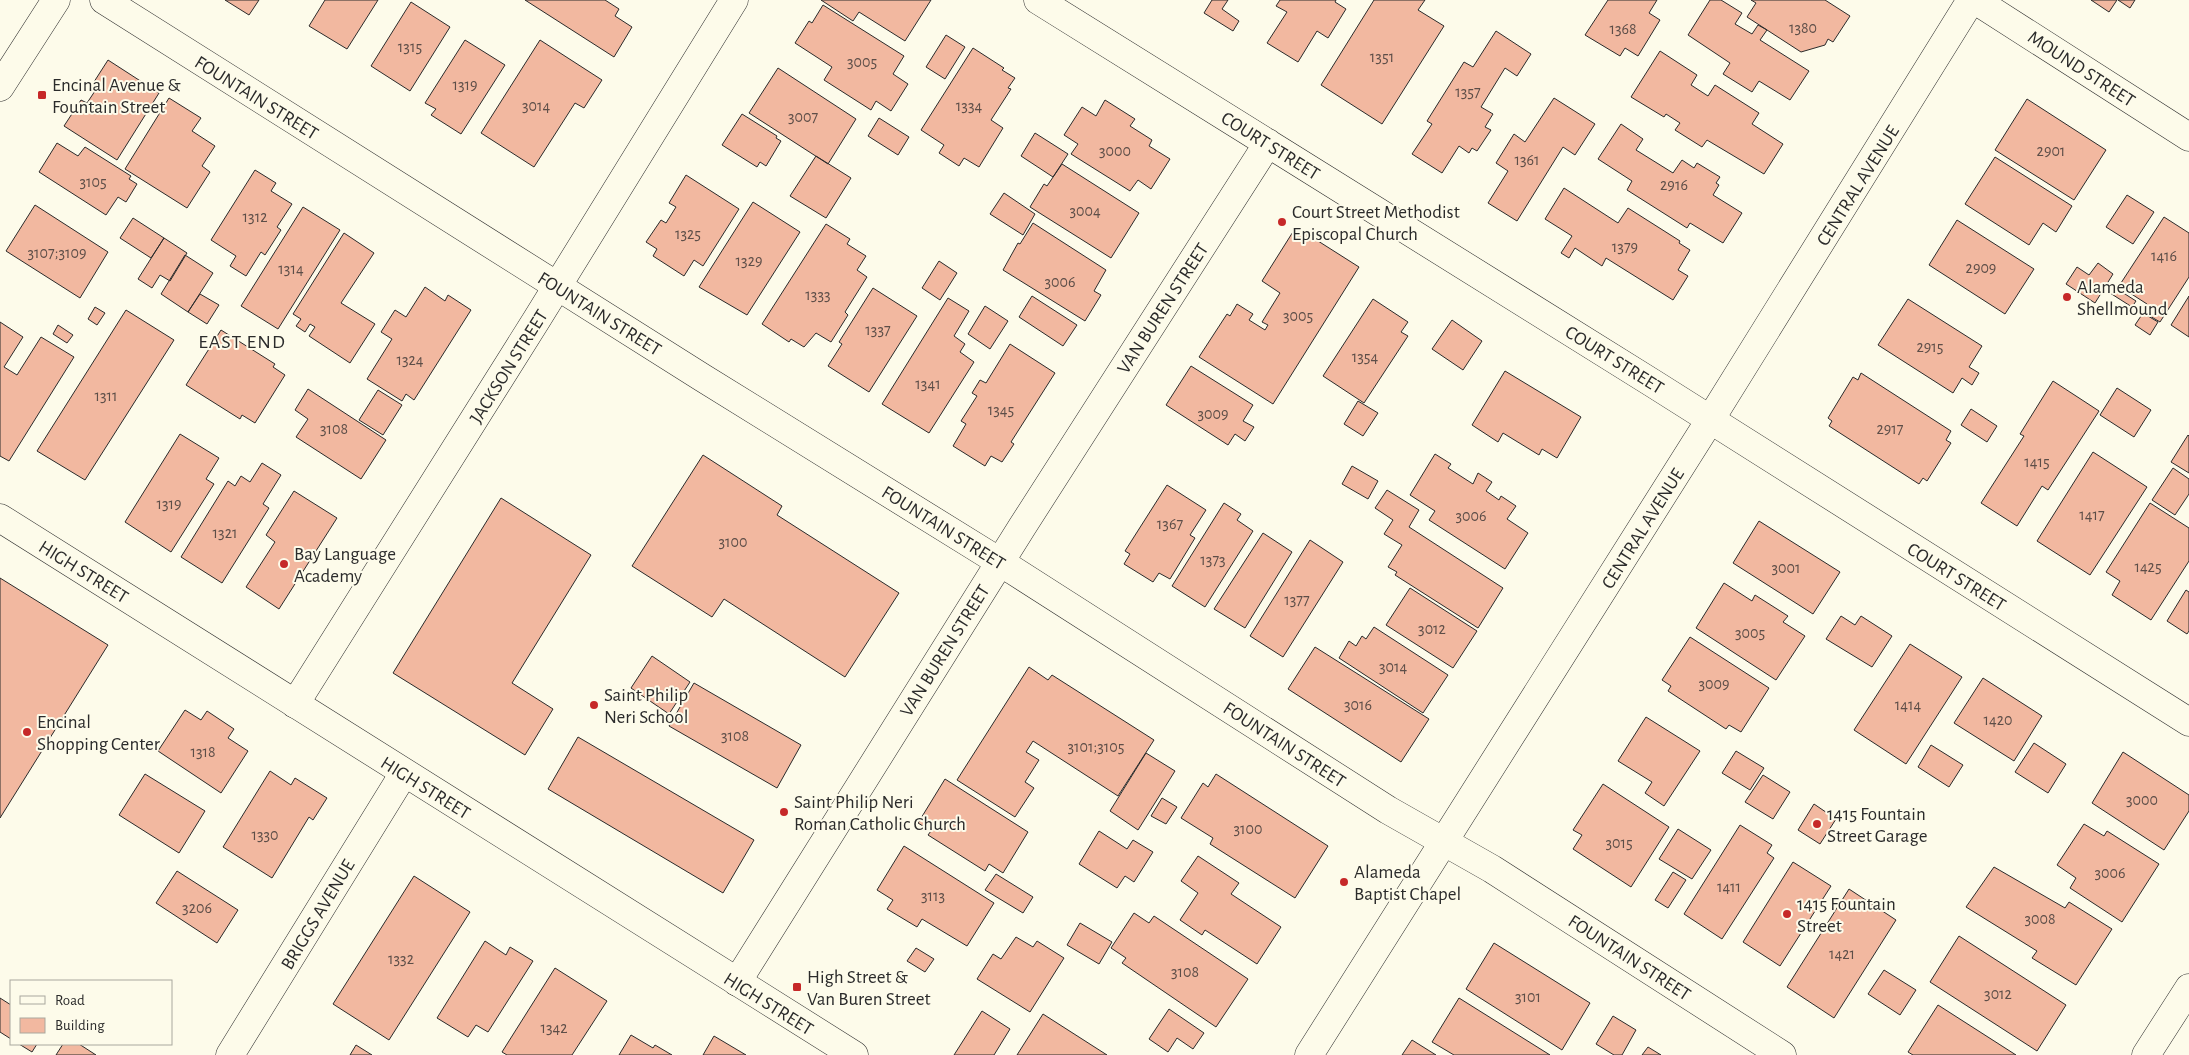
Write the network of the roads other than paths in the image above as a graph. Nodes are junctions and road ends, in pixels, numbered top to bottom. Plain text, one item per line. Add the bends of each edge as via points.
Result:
1 (56, 0) edge
2 (104, 0) edge
3 (734, 0) edge
4 (1038, 0) edge
5 (1973, 0) edge
6 (0, 87) edge
7 (2189, 137) edge
8 (1268, 143) junction
9 (558, 286) junction
10 (1710, 420) junction
11 (0, 518) edge
12 (1000, 562) junction
13 (295, 704) junction
14 (2189, 722) edge
15 (404, 773) junction
16 (1443, 842) junction
17 (736, 982) junction
18 (2189, 988) edge
19 (848, 1054) edge
20 (230, 1055) edge
21 (1309, 1055) edge
22 (1782, 1055) edge
23 (2146, 1055) edge

1 - 6 street
2 - 9 street, FOUNTAIN STREET
3 - 9 street, JACKSON STREET
4 - 8 street, COURT STREET
5 - 7 street, MOUND STREET
5 - 10 street, CENTRAL AVENUE
8 - 10 street, COURT STREET
8 - 12 street, VAN BUREN STREET
9 - 12 street, FOUNTAIN STREET
9 - 13 street, JACKSON STREET
10 - 14 street, COURT STREET
10 - 16 street, CENTRAL AVENUE
11 - 13 street, HIGH STREET
12 - 16 street, FOUNTAIN STREET
12 - 17 street, VAN BUREN STREET
13 - 15 street, HIGH STREET
15 - 17 street, HIGH STREET
15 - 20 street, BRIGGS AVENUE
16 - 21 street, CENTRAL AVENUE
16 - 22 street, FOUNTAIN STREET via 1492,869
17 - 19 street, HIGH STREET
18 - 23 street

